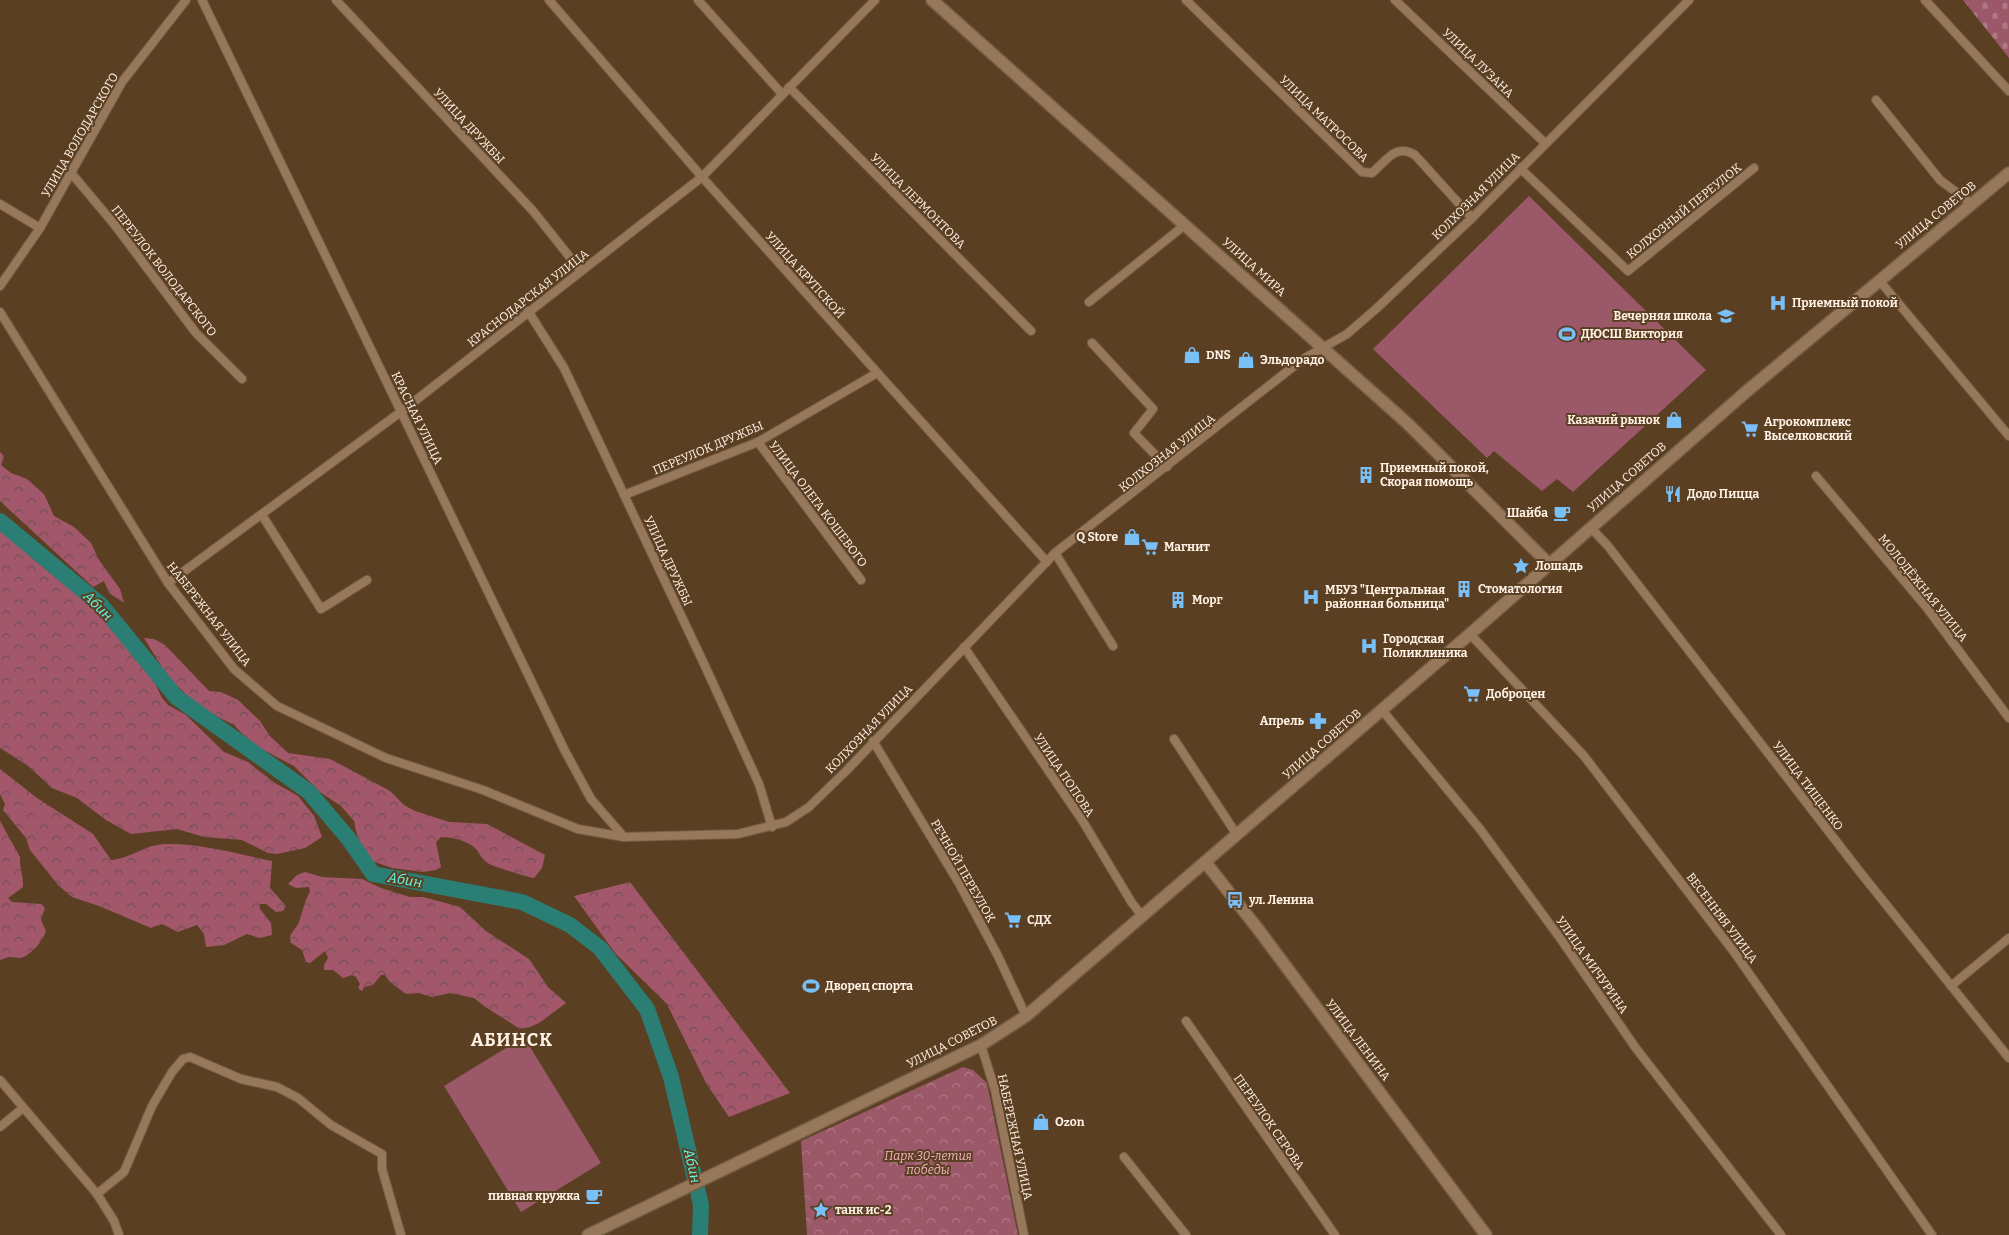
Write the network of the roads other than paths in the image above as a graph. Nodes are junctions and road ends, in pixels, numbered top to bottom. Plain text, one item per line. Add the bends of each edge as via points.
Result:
1 (186, 0) edge
2 (202, 0) edge
3 (336, 0) edge
4 (549, 0) edge
5 (698, 0) edge
6 (875, 0) edge
7 (932, 0) edge
8 (1186, 0) edge
9 (1395, 0) edge
10 (1689, 0) edge
11 (1925, 0) edge
12 (789, 87) junction
13 (2009, 91) edge
14 (782, 94) junction
15 (1876, 100) dead end
16 (1545, 143) junction
17 (1520, 168) junction
18 (1754, 168) dead end
19 (2009, 173) edge
20 (72, 174) junction
21 (702, 177) junction
22 (0, 204) edge
23 (1972, 204) junction
24 (1472, 218) junction
25 (1186, 224) junction
26 (40, 228) junction
27 (581, 271) junction
28 (1879, 280) junction
29 (0, 286) edge
30 (1089, 302) dead end
31 (528, 311) junction
32 (0, 312) edge
33 (1031, 331) dead end
34 (1092, 343) dead end
35 (1323, 348) junction
36 (878, 373) junction
37 (242, 379) dead end
38 (402, 411) junction
39 (2009, 436) edge
40 (758, 442) junction
41 (1168, 467) junction
42 (1816, 476) dead end
43 (624, 495) junction
44 (262, 515) junction
45 (1590, 527) junction
46 (1055, 553) junction
47 (1047, 562) junction
48 (1548, 563) junction
49 (367, 580) dead end
50 (861, 580) dead end
51 (168, 583) junction
52 (1470, 634) junction
53 (1114, 646) dead end
54 (964, 647) junction
55 (1382, 710) junction
56 (2009, 718) edge
57 (1174, 739) dead end
58 (873, 741) junction
59 (772, 827) junction
60 (1237, 835) junction
61 (624, 837) junction
62 (1206, 863) junction
63 (1143, 917) junction
64 (2009, 938) edge
65 (1951, 986) junction
66 (1026, 1016) junction
67 (1186, 1021) dead end
68 (982, 1045) junction
69 (2009, 1058) edge
70 (0, 1080) edge
71 (23, 1108) junction
72 (0, 1127) edge
73 (1124, 1156) dead end
74 (97, 1194) junction
75 (119, 1235) edge
76 (401, 1235) edge
77 (588, 1235) edge
78 (1024, 1235) edge
79 (1186, 1235) edge
80 (1335, 1235) edge
81 (1486, 1235) edge
82 (1781, 1235) edge
83 (1932, 1235) edge

1 - 20 street, УЛИЦА ВОЛОДАРСКОГО via 122,82
2 - 38 street, КРАСНАЯ УЛИЦА
3 - 27 street, УЛИЦА ДРУЖБЫ via 533,211
4 - 21 street, УЛИЦА КРУПСКОЙ
5 - 14 street
6 - 12 street, КРАСНОДАРСКАЯ УЛИЦА
7 - 25 main road, УЛИЦА МИРА
8 - 24 street, УЛИЦА МАТРОСОВА via 1362,172 1372,173 1399,150 1406,149 1416,155
9 - 16 street, УЛИЦА ЛУЗАНА
10 - 16 street, КОЛХОЗНАЯ УЛИЦА
11 - 13 street
12 - 14 street, КРАСНОДАРСКАЯ УЛИЦА
12 - 33 street, УЛИЦА ЛЕРМОНТОВА
14 - 21 street, КРАСНОДАРСКАЯ УЛИЦА
15 - 23 street via 1940,180
16 - 17 street, КОЛХОЗНАЯ УЛИЦА
17 - 18 street, КОЛХОЗНЫЙ ПЕРЕУЛОК via 1628,272
17 - 24 street, КОЛХОЗНАЯ УЛИЦА
19 - 23 main road, УЛИЦА СОВЕТОВ
20 - 26 street, УЛИЦА ВОЛОДАРСКОГО
20 - 37 street, ПЕРЕУЛОК ВОЛОДАРСКОГО via 196,333
21 - 27 street, КРАСНОДАРСКАЯ УЛИЦА
21 - 36 street, УЛИЦА КРУПСКОЙ
22 - 26 street
23 - 28 main road, УЛИЦА СОВЕТОВ
24 - 35 street, КОЛХОЗНАЯ УЛИЦА via 1377,308 1347,334
25 - 30 street
25 - 35 main road, УЛИЦА МИРА
26 - 29 street, УЛИЦА ВОЛОДАРСКОГО
27 - 31 street, КРАСНОДАРСКАЯ УЛИЦА
28 - 39 street
28 - 45 main road, УЛИЦА СОВЕТОВ
31 - 38 street, КРАСНОДАРСКАЯ УЛИЦА
31 - 43 street, УЛИЦА ДРУЖБЫ via 564,368
32 - 51 street, НАБЕРЕЖНАЯ УЛИЦА
34 - 41 street via 1153,408 1134,433
35 - 41 street, КОЛХОЗНАЯ УЛИЦА via 1303,359
35 - 48 main road, УЛИЦА МИРА via 1407,423
36 - 40 street, ПЕРЕУЛОК ДРУЖБЫ
36 - 47 street, УЛИЦА КРУПСКОЙ
38 - 44 street, КРАСНОДАРСКАЯ УЛИЦА
38 - 61 street, КРАСНАЯ УЛИЦА via 565,751 591,799
40 - 43 street, ПЕРЕУЛОК ДРУЖБЫ
40 - 50 street, УЛИЦА ОЛЕГА КОШЕВОГО
41 - 46 street, КОЛХОЗНАЯ УЛИЦА
42 - 56 street, МОЛОДЁЖНАЯ УЛИЦА via 1928,608
43 - 59 street, УЛИЦА ДРУЖБЫ via 759,784
44 - 49 street via 321,609
44 - 51 street, КРАСНОДАРСКАЯ УЛИЦА
45 - 48 main road, УЛИЦА СОВЕТОВ
45 - 65 street, УЛИЦА ТИЩЕНКО
46 - 47 street, КОЛХОЗНАЯ УЛИЦА
46 - 53 street
47 - 54 street, КОЛХОЗНАЯ УЛИЦА
48 - 52 main road, УЛИЦА СОВЕТОВ
51 - 61 street, НАБЕРЕЖНАЯ УЛИЦА via 234,669 277,706 386,758 483,790 578,829
52 - 55 main road, УЛИЦА СОВЕТОВ
52 - 83 street, ВЕСЕННЯЯ УЛИЦА via 1584,756 1608,787 1740,960
54 - 58 street, КОЛХОЗНАЯ УЛИЦА
54 - 63 street, УЛИЦА ПОПОВА via 1082,820
55 - 60 main road, УЛИЦА СОВЕТОВ
55 - 82 street, УЛИЦА МИЧУРИНА via 1480,829 1635,1046
57 - 60 street
58 - 59 street, КОЛХОЗНАЯ УЛИЦА via 809,807
58 - 66 street, РЕЧНОЙ ПЕРЕУЛОК via 960,885
59 - 61 street, КОЛХОЗНАЯ УЛИЦА via 738,834
60 - 62 main road, УЛИЦА СОВЕТОВ
62 - 63 main road, УЛИЦА СОВЕТОВ
62 - 81 main road, УЛИЦА ЛЕНИНА
63 - 66 main road, УЛИЦА СОВЕТОВ
64 - 65 street
65 - 69 street, УЛИЦА ТИЩЕНКО
66 - 68 main road, УЛИЦА СОВЕТОВ
67 - 80 street, ПЕРЕУЛОК СЕРОВА
68 - 77 main road, УЛИЦА СОВЕТОВ
68 - 78 street, НАБЕРЕЖНАЯ УЛИЦА via 995,1090
70 - 71 street
71 - 72 street
71 - 74 street
73 - 79 street
74 - 75 street
74 - 76 street via 124,1172 152,1106 172,1072 183,1059 190,1057 241,1079 284,1090 331,1125 382,1154 382,1168

